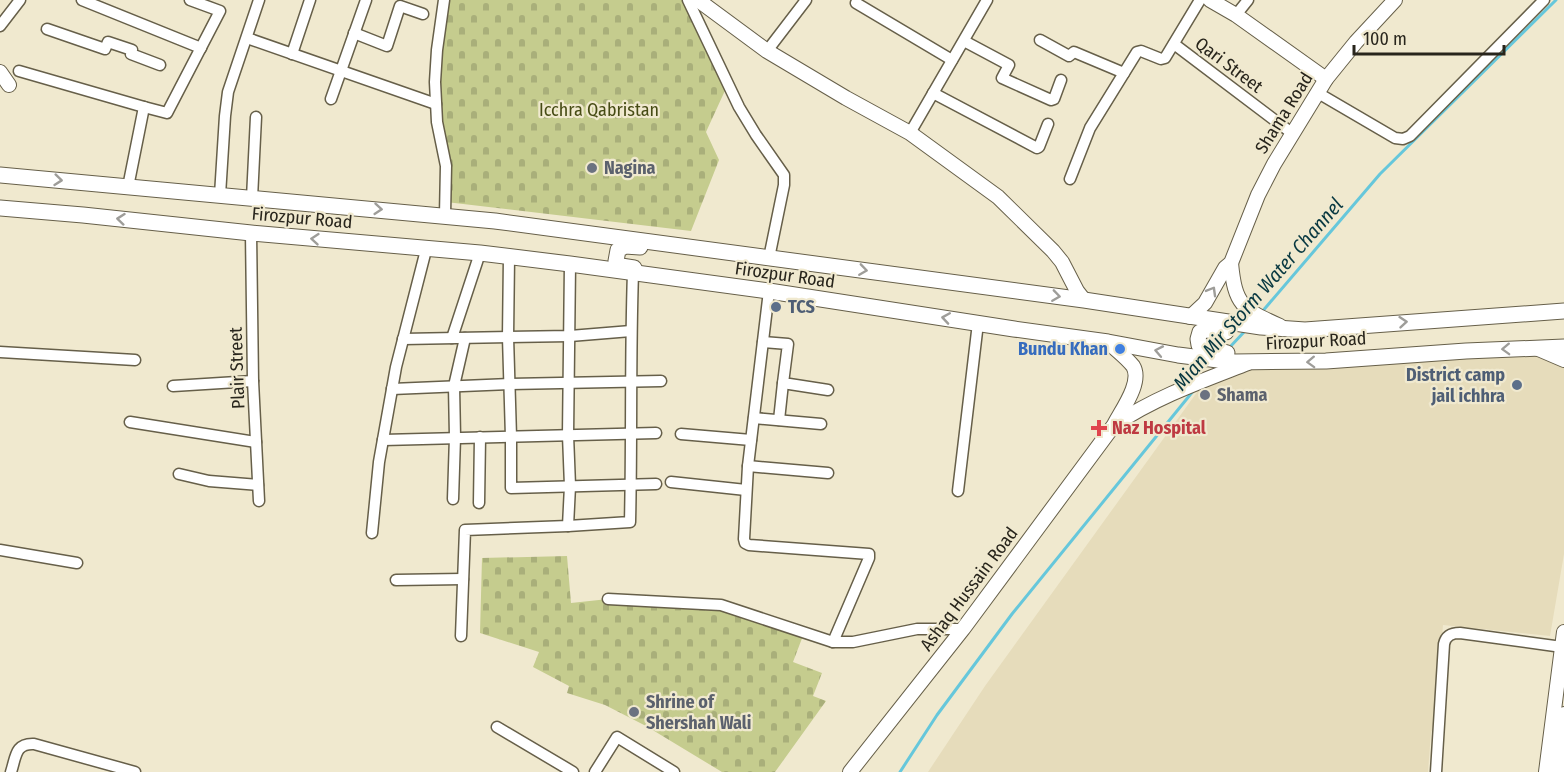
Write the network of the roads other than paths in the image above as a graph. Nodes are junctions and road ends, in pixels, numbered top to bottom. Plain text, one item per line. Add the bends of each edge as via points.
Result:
1 (20, 0) edge
2 (82, 0) edge
3 (190, 0) edge
4 (259, 0) edge
5 (310, 0) edge
6 (444, 0) edge
7 (688, 0) edge
8 (806, 0) edge
9 (987, 0) edge
10 (1200, 0) edge
11 (1210, 0) edge
12 (1248, 0) edge
13 (1395, 0) edge
14 (1544, 0) edge
15 (364, 1) edge
16 (706, 2) edge
17 (855, 3) dead end
18 (423, 14) dead end
19 (1236, 15) junction
20 (0, 26) edge
21 (46, 28) dead end
22 (354, 33) junction
23 (246, 38) junction
24 (964, 40) junction
25 (1040, 40) dead end
26 (1174, 44) junction
27 (201, 48) junction
28 (767, 51) junction
29 (292, 54) junction
30 (952, 60) junction
31 (160, 65) dead end
32 (19, 71) dead end
33 (340, 71) junction
34 (0, 72) edge
35 (1124, 73) junction
36 (1326, 79) junction
37 (1060, 80) dead end
38 (9, 84) dead end
39 (933, 93) junction
40 (1318, 93) junction
41 (331, 99) dead end
42 (436, 104) junction
43 (144, 106) junction
44 (256, 117) dead end
45 (1048, 124) dead end
46 (910, 133) junction
47 (1293, 134) junction
48 (0, 175) edge
49 (1070, 179) dead end
50 (128, 187) junction
51 (220, 195) junction
52 (252, 198) junction
53 (0, 208) edge
54 (445, 215) junction
55 (495, 221) junction
56 (251, 233) junction
57 (426, 250) junction
58 (480, 253) junction
59 (509, 257) junction
60 (769, 258) junction
61 (1231, 263) junction
62 (570, 264) junction
63 (633, 273) junction
64 (770, 291) junction
65 (1083, 300) junction
66 (1563, 311) edge
67 (1190, 317) junction
68 (1247, 318) junction
69 (978, 323) junction
70 (1305, 330) junction
71 (631, 331) junction
72 (570, 336) junction
73 (508, 337) junction
74 (452, 338) junction
75 (465, 338) junction
76 (403, 339) junction
77 (763, 342) junction
78 (1108, 342) junction
79 (1564, 347) edge
80 (1536, 348) junction
81 (0, 352) edge
82 (135, 360) dead end
83 (1564, 360) edge
84 (1271, 363) junction
85 (1238, 365) junction
86 (253, 381) junction
87 (661, 381) dead end
88 (631, 382) junction
89 (569, 383) junction
90 (783, 383) junction
91 (510, 384) junction
92 (173, 386) dead end
93 (454, 386) junction
94 (392, 389) junction
95 (828, 390) dead end
96 (754, 418) junction
97 (779, 420) junction
98 (130, 422) dead end
99 (820, 424) dead end
100 (1114, 425) junction
101 (656, 433) dead end
102 (632, 434) junction
103 (681, 434) dead end
104 (568, 435) junction
105 (511, 436) junction
106 (455, 437) junction
107 (480, 437) junction
108 (383, 440) junction
109 (751, 440) junction
110 (256, 442) junction
111 (748, 466) junction
112 (828, 473) dead end
113 (179, 474) dead end
114 (671, 482) dead end
115 (631, 484) junction
116 (656, 484) dead end
117 (258, 485) junction
118 (570, 486) junction
119 (746, 490) junction
120 (958, 491) dead end
121 (453, 500) dead end
122 (259, 501) dead end
123 (479, 503) dead end
124 (568, 526) junction
125 (372, 533) dead end
126 (0, 550) edge
127 (77, 563) dead end
128 (463, 579) junction
129 (396, 580) dead end
130 (608, 599) dead end
131 (963, 629) junction
132 (1564, 632) edge
133 (461, 636) dead end
134 (832, 642) junction
135 (1562, 647) junction
136 (1564, 714) edge
137 (497, 727) dead end
138 (11, 772) edge
139 (135, 772) edge
140 (573, 772) edge
141 (595, 772) edge
142 (674, 772) edge
143 (850, 772) edge
144 (1436, 772) edge
145 (1546, 772) edge
146 (1558, 772) edge

1 - 20 street
2 - 27 street
3 - 27 street via 220,11
4 - 23 street
5 - 29 street
6 - 42 street via 437,50
7 - 60 street via 739,106 783,176
8 - 28 street
9 - 24 street
10 - 26 street
11 - 19 street
12 - 19 street
13 - 36 street, Shama Road
14 - 40 street via 1403,139
15 - 22 street
16 - 28 street
17 - 30 street
18 - 22 street via 400,6 387,46
19 - 36 street
21 - 31 street via 105,49 108,42
22 - 33 street
23 - 29 street
23 - 51 street via 226,104
24 - 30 street
24 - 37 street via 1008,65 1002,78 1051,100
25 - 35 street via 1069,56 1074,52
26 - 35 street via 1163,59 1139,51
26 - 47 street, Qari Street
27 - 43 street via 167,113
28 - 46 street
29 - 33 street
30 - 39 street
32 - 43 street
33 - 41 street
33 - 42 street
34 - 38 street
35 - 49 street via 1090,128
36 - 40 street, Shama Road
39 - 45 street via 1037,148
39 - 46 street
40 - 47 street, Shama Road
42 - 54 street via 446,166
43 - 50 street
44 - 52 street
46 - 65 street via 974,178 1020,217 1053,250
47 - 61 street, Shama Road via 1258,195
48 -> 50 main road, Firozpur Road
50 - 51 main road, Firozpur Road
51 - 52 main road, Firozpur Road
52 -> 54 main road, Firozpur Road
56 -> 53 main road, Firozpur Road
54 - 55 main road, Firozpur Road
55 - 58 main road via 514,231 605,243 607,259 594,262 510,252
55 - 60 main road, Firozpur Road
57 -> 56 main road, Firozpur Road
56 - 86 street, Plair Street
57 - 58 main road, Firozpur Road
57 - 76 street
58 - 59 main road, Firozpur Road
58 - 74 street
59 - 62 main road, Firozpur Road
59 - 73 street
60 - 64 main road via 744,262 625,246 618,250 616,261 621,266 741,282
60 -> 65 main road, Firozpur Road
67 -> 61 street, Shama Road
61 - 68 street via 1235,291
62 - 63 main road, Firozpur Road
62 - 72 street
63 - 64 main road, Firozpur Road
63 - 71 street
69 -> 64 main road, Firozpur Road
64 - 77 street
65 - 67 main road, Firozpur Road
70 -> 66 main road, Firozpur Road
67 - 68 main road, Firozpur Road
68 - 70 main road, Firozpur Road
69 - 78 main road, Firozpur Road
69 - 120 street
70 - 84 main road via 1263,335 1200,332 1199,345
71 - 72 street
71 - 88 street
72 - 73 street
72 - 89 street
73 - 75 street
73 - 91 street
74 - 75 street
74 - 76 street
75 - 93 street
76 - 94 street
77 - 90 street via 788,344
77 - 96 street
85 -> 78 main road, Firozpur Road
78 - 100 street, Ashaq Hussain Road via 1132,365 1136,378
79 - 80 main road, Firozpur Road
80 - 83 street
80 -> 84 main road, Firozpur Road
81 - 82 street
84 - 85 main road, Firozpur Road
85 - 100 street, Ashaq Hussain Road via 1141,408
86 - 92 street
86 - 110 street, Plair Street
87 - 88 street
88 - 89 street
88 - 102 street
89 - 91 street
89 - 104 street
90 - 95 street
90 - 97 street
91 - 93 street
91 - 105 street
93 - 94 street
93 - 106 street
94 - 108 street
96 - 97 street
96 - 109 street
97 - 99 street
98 - 110 street
100 - 131 street, Ashaq Hussain Road
101 - 102 street
102 - 104 street
102 - 115 street
103 - 109 street
104 - 105 street
104 - 118 street
105 - 107 street
105 - 118 street via 511,488
106 - 107 street
106 - 108 street
106 - 121 street
107 - 123 street
108 - 125 street
109 - 111 street
110 - 117 street, Plair Street
111 - 112 street
111 - 119 street
113 - 117 street via 209,482
114 - 119 street
115 - 116 street
115 - 118 street
115 - 124 street via 630,522
117 - 122 street, Plair Street
118 - 124 street
119 - 134 street via 745,543 869,554
124 - 128 street via 465,530
126 - 127 street
128 - 129 street
128 - 133 street
130 - 134 street via 721,604
131 - 134 street via 917,629 853,642
131 - 143 street, Ashaq Hussain Road
132 - 135 street
135 - 144 street via 1460,633 1449,635 1444,644
135 - 145 street
136 - 146 street
137 - 140 street
138 - 139 street via 20,747 27,744
141 - 142 street via 617,737

